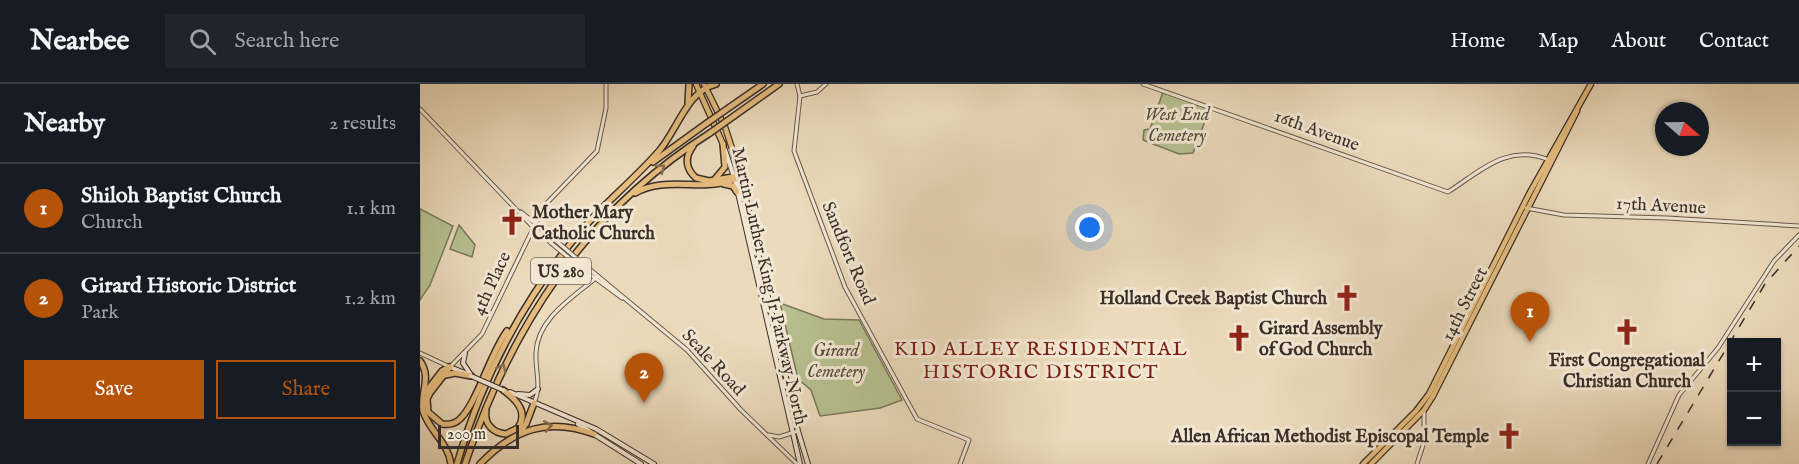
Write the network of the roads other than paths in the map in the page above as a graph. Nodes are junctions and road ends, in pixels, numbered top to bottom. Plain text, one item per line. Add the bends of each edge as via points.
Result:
1 (606, 84) edge
2 (689, 84) edge
3 (696, 84) edge
4 (716, 84) edge
5 (763, 84) edge
6 (779, 84) edge
7 (797, 84) edge
8 (826, 84) edge
9 (1143, 84) edge
10 (1593, 84) edge
11 (705, 85) edge
12 (701, 93) junction
13 (800, 96) junction
14 (687, 108) junction
15 (420, 109) edge
16 (700, 139) junction
17 (723, 144) junction
18 (1549, 160) junction
19 (642, 170) junction
20 (741, 176) junction
21 (734, 178) junction
22 (712, 181) junction
23 (720, 183) junction
24 (737, 192) junction
25 (626, 198) junction
26 (1525, 207) junction
27 (534, 225) junction
28 (1799, 226) edge
29 (1799, 235) edge
30 (581, 265) junction
31 (587, 272) junction
32 (596, 277) junction
33 (586, 286) junction
34 (522, 310) junction
35 (465, 353) junction
36 (420, 354) edge
37 (420, 361) edge
38 (450, 367) junction
39 (444, 376) junction
40 (471, 376) junction
41 (538, 388) junction
42 (503, 390) junction
43 (513, 394) junction
44 (488, 400) junction
45 (421, 402) edge
46 (534, 403) junction
47 (1424, 410) junction
48 (567, 418) junction
49 (521, 423) junction
50 (798, 431) junction
51 (764, 432) junction
52 (791, 433) junction
53 (594, 434) junction
54 (511, 440) junction
55 (451, 464) edge
56 (456, 464) edge
57 (465, 464) edge
58 (480, 464) edge
59 (641, 464) edge
60 (654, 464) edge
61 (798, 464) edge
62 (808, 464) edge
63 (960, 464) edge
64 (1363, 464) edge
65 (1371, 464) edge
66 (1417, 464) edge
67 (1648, 464) edge

1 - 27 street, 4th Place via 606,108 597,151 546,203
2 - 14 highway
3 - 12 main road, Martin Luther King Jr Parkway North
4 - 11 highway
5 - 19 highway, US 280, bridge
6 - 16 highway, US 280, bridge
7 - 13 street, Sandfort Road
8 - 13 street
9 - 18 street, 16th Avenue via 1448,192 1501,157
10 - 18 main road, 14th Street
11 - 12 highway
11 - 20 main road, Martin Luther King Jr Parkway North via 725,127
12 - 14 highway via 694,96
12 - 17 main road, Martin Luther King Jr Parkway North
13 - 63 street, Sandfort Road via 794,151 832,258 920,422 969,440
14 - 19 highway via 668,140
15 - 27 street, Seale Road
16 - 22 highway via 690,150 687,165 696,178
25 -> 16 highway, US 280
17 - 21 main road, Martin Luther King Jr Parkway North
17 - 22 highway via 725,167
18 - 26 main road, 14th Street
19 - 34 highway, US 280 via 581,231
20 - 21 highway
20 - 50 main road, Martin Luther King Jr Parkway North
21 - 22 highway
21 - 23 highway
21 - 24 main road, Martin Luther King Jr Parkway North
23 - 24 highway via 733,186
23 - 25 highway via 652,185
24 - 52 main road, Martin Luther King Jr Parkway North
44 -> 25 highway, US 280 via 516,340 549,287 588,237
26 - 28 street, 17th Avenue via 1564,215
26 - 47 main road, 14th Street
26 - 64 main road, 14th Street via 1426,398
27 - 30 street, Seale Road, bridge
27 - 35 street, 4th Place via 490,320
29 - 67 street via 1774,261 1722,344 1678,395
30 - 31 street, Seale Road
30 - 32 street, Seale Road
31 - 32 street, Seale Road
31 - 33 street
32 - 33 street
32 - 51 street, Seale Road via 687,350
33 - 41 street via 539,333
34 - 39 highway via 494,352 466,411 449,425 431,418 427,406 430,393
34 - 56 highway, US 280 via 488,375
35 - 38 street, 4th Place
35 - 40 main road via 463,363
36 - 38 street
37 - 45 highway via 426,378
38 - 39 highway
38 - 40 main road
38 - 45 highway via 436,378
39 - 40 highway
40 - 42 main road, bridge
41 - 43 main road via 530,395
41 - 46 street
42 - 43 main road
42 - 49 highway via 520,405
43 - 46 main road
44 - 49 highway via 486,422 494,431 506,434
44 - 57 highway, US 280
45 - 55 highway via 427,420 446,445
46 - 48 main road
46 - 49 highway
46 - 54 highway via 526,424
47 - 65 main road
47 - 66 street, 14th Street via 1424,442
48 - 53 main road
48 - 60 main road via 596,429
50 - 52 street
50 - 62 main road, Martin Luther King Jr Parkway North
51 - 52 street via 779,437
51 - 61 street, Seale Road
52 - 61 main road, Martin Luther King Jr Parkway North
54 -> 53 highway via 555,424
53 - 59 main road
54 - 58 highway

